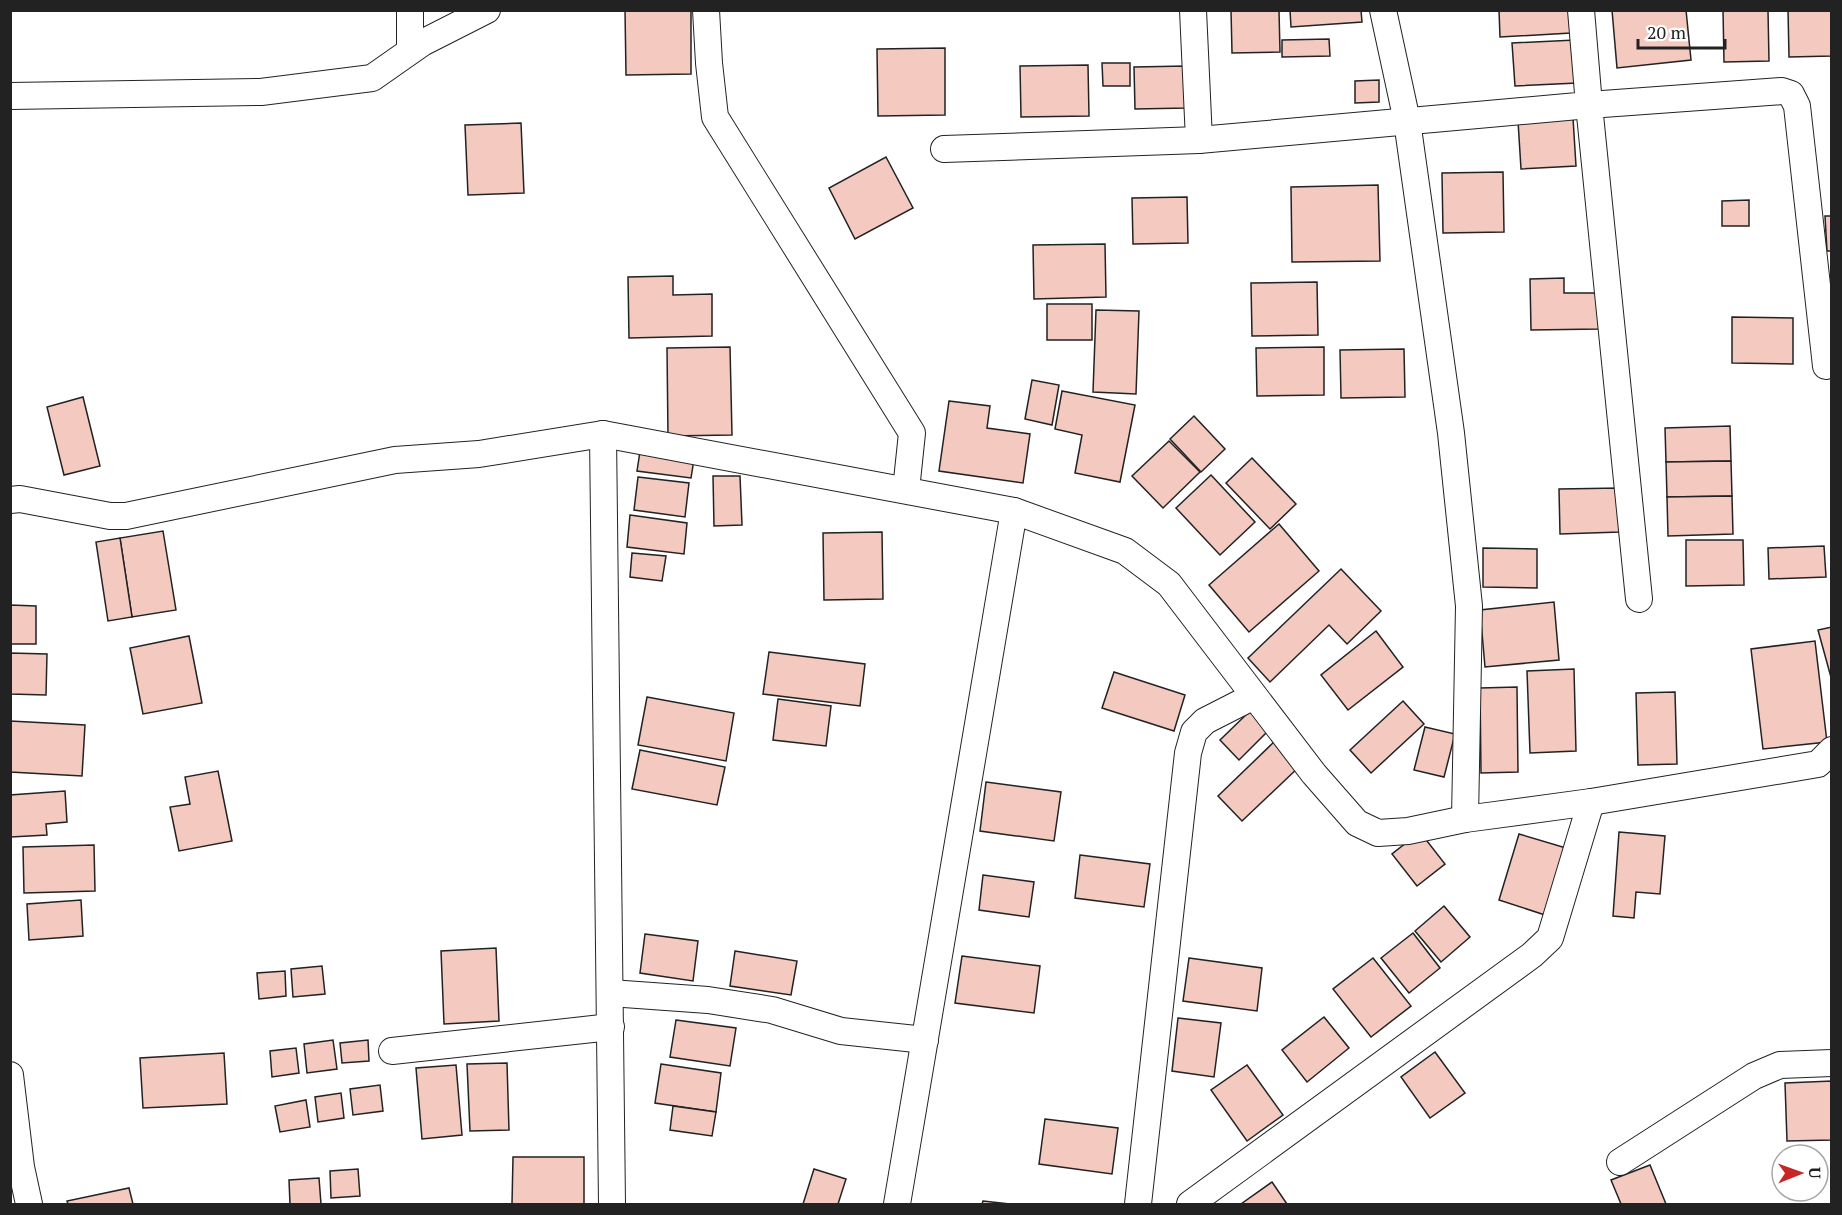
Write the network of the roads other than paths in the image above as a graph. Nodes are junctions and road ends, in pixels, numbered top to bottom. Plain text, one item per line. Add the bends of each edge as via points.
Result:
1 (410, 10) edge
2 (487, 10) edge
3 (706, 10) edge
4 (1193, 10) edge
5 (1383, 10) edge
6 (1581, 10) edge
7 (411, 51) junction
8 (10, 96) edge
9 (1589, 105) junction
10 (1407, 121) junction
11 (1199, 140) junction
12 (944, 150) dead end
13 (1826, 366) dead end
14 (603, 434) junction
15 (906, 490) junction
16 (10, 500) edge
17 (1014, 511) junction
18 (1639, 598) dead end
19 (1254, 696) junction
20 (1832, 750) edge
21 (1592, 802) junction
22 (1465, 819) junction
23 (610, 993) junction
24 (611, 1027) junction
25 (925, 1040) junction
26 (392, 1052) dead end
27 (1832, 1063) edge
28 (10, 1075) edge
29 (1620, 1162) dead end
30 (29, 1204) edge
31 (612, 1204) edge
32 (897, 1204) edge
33 (1138, 1204) edge
34 (1190, 1204) edge

1 - 7 street
2 - 7 street
3 - 15 street via 715,117 912,433
4 - 11 street
5 - 10 street
6 - 9 street
7 - 8 street via 372,78 261,92
9 - 10 street
9 - 13 street via 1782,91 1791,94 1797,106
9 - 18 street
10 - 11 street
10 - 22 street via 1451,433 1469,606
11 - 12 street
14 - 15 street
14 - 16 street via 479,454 394,460 126,516
14 - 23 street
15 - 17 street
17 - 19 street via 1125,551 1169,584
17 - 25 street
19 - 22 street via 1357,823 1378,833
19 - 33 street via 1205,721 1194,732 1188,753
20 - 21 street via 1818,764
21 - 22 street
21 - 34 street via 1550,938 1533,956
23 - 24 street
23 - 25 street via 708,1000 772,1010 841,1030
24 - 26 street
24 - 31 street
25 - 32 street
27 - 29 street via 1780,1065 1754,1076
28 - 30 street

